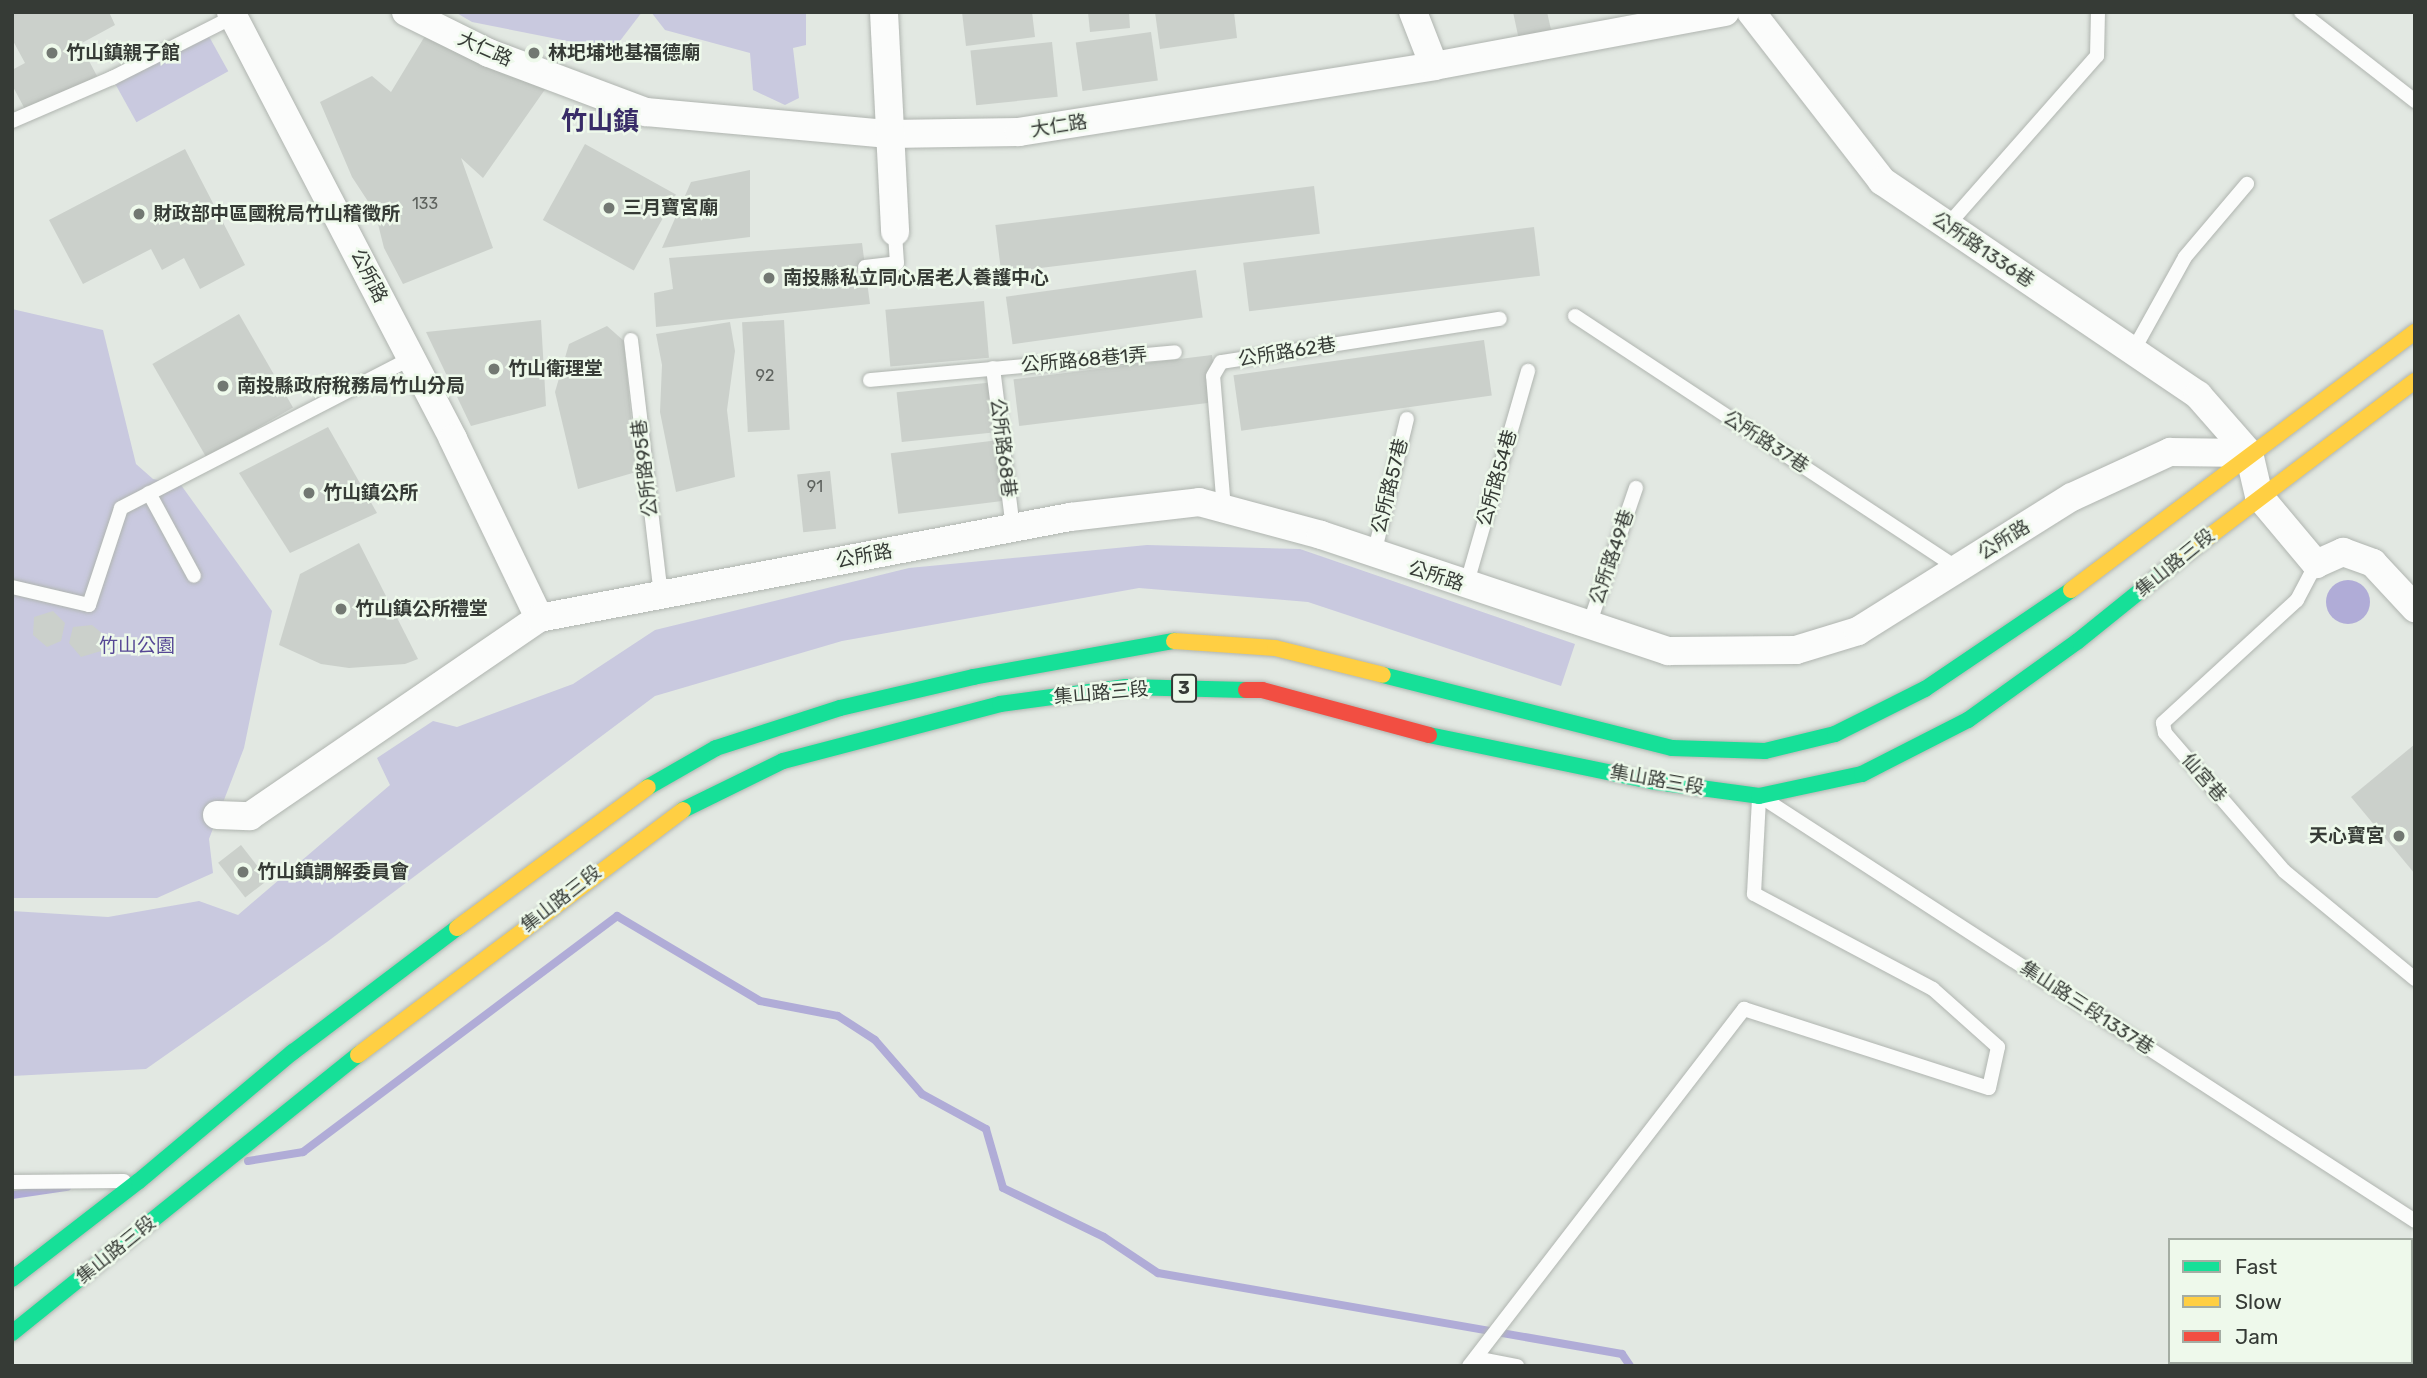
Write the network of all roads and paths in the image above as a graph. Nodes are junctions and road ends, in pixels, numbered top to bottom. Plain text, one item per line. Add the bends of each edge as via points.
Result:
1 (406, 12) edge
2 (884, 12) edge
3 (1413, 12) edge
4 (1725, 12) edge
5 (1751, 12) edge
6 (2098, 12) edge
7 (2301, 12) edge
8 (232, 15) edge
9 (1434, 66) junction
10 (2415, 102) edge
11 (12, 121) edge
12 (889, 134) junction
13 (2247, 184) dead end
14 (1947, 226) junction
15 (895, 232) joint
16 (865, 267) dead end
17 (1575, 316) dead end
18 (1500, 319) dead end
19 (2415, 332) edge
20 (631, 340) dead end
21 (2133, 351) junction
22 (1175, 352) dead end
23 (412, 358) junction
24 (993, 368) junction
25 (1528, 371) dead end
26 (870, 380) dead end
27 (2415, 381) edge
28 (1407, 419) dead end
29 (2249, 453) junction
30 (1636, 488) dead end
31 (149, 493) junction
32 (2259, 496) junction
33 (1224, 509) junction
34 (1013, 528) junction
35 (1374, 554) junction
36 (2316, 564) junction
37 (1958, 569) junction
38 (194, 576) dead end
39 (1466, 586) junction
40 (12, 587) edge
41 (661, 595) junction
42 (2415, 608) edge
43 (539, 618) junction
44 (1588, 625) junction
45 (1759, 796) junction
46 (217, 815) dead end
47 (2415, 979) edge
48 (12, 1182) edge
49 (150, 1197) junction
50 (2415, 1221) edge
51 (12, 1279) edge
52 (12, 1333) edge
53 (1476, 1357) edge
54 (1517, 1366) edge

1 - 12 street, 大仁路 via 489,53 646,112
2 - 12 street
3 - 9 street
4 - 9 street, 大仁路
5 - 14 street, 公所路1336巷 via 1882,181
6 - 14 lane via 2097,56
7 - 10 lane
8 - 11 lane via 112,78
8 - 23 street, 公所路
9 - 12 street, 大仁路 via 1020,132
12 - 15 street
13 - 21 lane via 2185,257
14 - 21 street, 公所路1336巷
15 - 16 lane via 897,263
17 - 37 lane, 公所路37巷
18 - 33 lane, 公所路62巷 via 1221,362 1213,376
19 - 29 main road, 集山路三段 / 3
20 - 41 lane, 公所路95巷
21 - 29 street, 公所路1336巷 via 2197,395
22 - 24 lane, 公所路68巷1弄
23 - 31 lane
23 - 43 street, 公所路
24 - 26 lane, 公所路68巷1弄
24 - 34 lane, 公所路68巷
25 - 39 lane, 公所路54巷
27 - 32 main road, 集山路三段 / 3
28 - 35 lane, 公所路57巷
29 - 32 street
29 - 37 street, 公所路 via 2170,453 2072,497
29 - 49 main road, 集山路三段 / 3 via 2052,604 1925,689 1835,734 1765,751 1672,748 1275,648 1168,641 973,677 840,708 716,748 612,811 293,1052
30 - 44 lane, 公所路49巷
31 - 38 lane
31 - 40 lane via 119,511 89,605
32 - 36 street
32 - 45 main road, 集山路三段 / 3 via 2078,641 1968,720 1862,774
33 - 34 street, 公所路 via 1199,502
33 - 35 street, 公所路
34 - 41 street, 公所路
35 - 39 street, 公所路
36 - 42 street via 2343,552 2374,563
36 - 47 lane, 仙宮巷 via 2297,600 2163,723 2165,733 2284,871
37 - 44 street, 公所路 via 1858,631 1797,650 1668,651
39 - 44 street, 公所路
41 - 43 street, 公所路
43 - 46 street, 公所路 via 250,816
45 - 49 main road, 集山路三段 / 3 via 1656,782 1435,737 1262,690 1126,687 1000,704 895,730 783,761 696,802 633,844 318,1086
45 - 50 lane, 集山路三段1337巷
45 - 53 lane via 1754,894 1933,989 1998,1047 1989,1088 1744,1009
48 - 49 lane
49 - 51 main road, 集山路三段 / 3
49 - 52 main road, 集山路三段 / 3
53 - 54 lane

